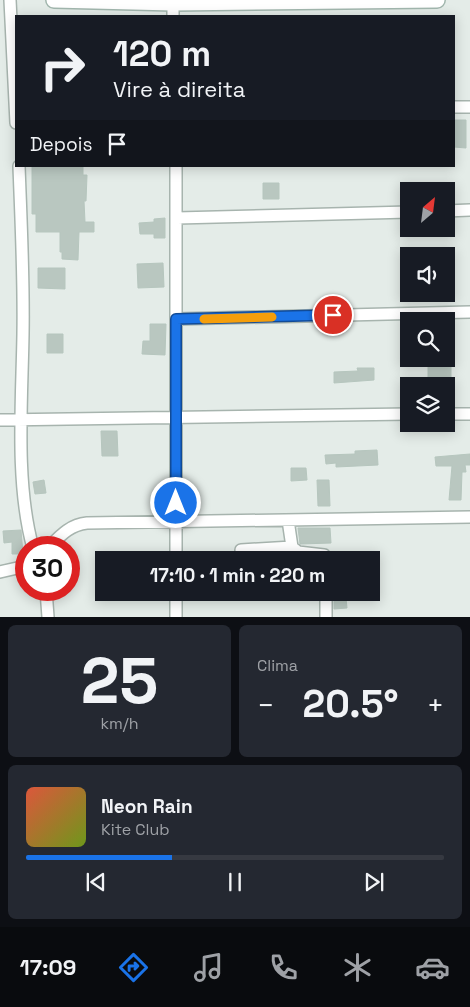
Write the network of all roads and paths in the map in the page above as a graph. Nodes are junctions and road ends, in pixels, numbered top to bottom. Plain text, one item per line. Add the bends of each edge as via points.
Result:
1 (10, 0) edge
2 (54, 0) edge
3 (437, 0) edge
4 (173, 6) edge
5 (15, 96) edge
6 (455, 107) edge
7 (470, 107) edge
8 (19, 167) edge
9 (176, 167) edge
10 (470, 210) edge
11 (455, 211) edge
12 (400, 212) edge
13 (177, 218) junction
14 (470, 312) edge
15 (176, 319) junction
16 (400, 414) edge
17 (455, 414) edge
18 (470, 414) edge
19 (176, 416) junction
20 (0, 420) edge
21 (22, 420) junction
22 (470, 517) edge
23 (176, 520) junction
24 (288, 520) junction
25 (31, 536) edge
26 (61, 536) edge
27 (292, 547) junction
28 (241, 550) dead end
29 (176, 551) edge
30 (297, 551) edge
31 (15, 569) edge
32 (0, 572) edge
33 (47, 601) edge
34 (176, 601) edge
35 (326, 601) edge
36 (48, 617) edge
37 (176, 617) edge
38 (326, 617) edge

1 - 5 street
2 - 4 street
3 - 4 street
6 - 7 street
8 - 21 street
9 - 13 street
10 - 11 street
12 - 13 street
13 - 15 street
14 - 15 street
15 - 19 street
16 - 19 street
17 - 18 street
19 - 21 street
19 - 23 street
20 - 21 street
21 - 25 street via 24,493
22 - 24 street
23 - 24 street
23 - 26 street via 76,524
23 - 29 street
24 - 27 street
27 - 28 street
27 - 30 street
31 - 32 street
33 - 36 street
34 - 37 street
35 - 38 street

